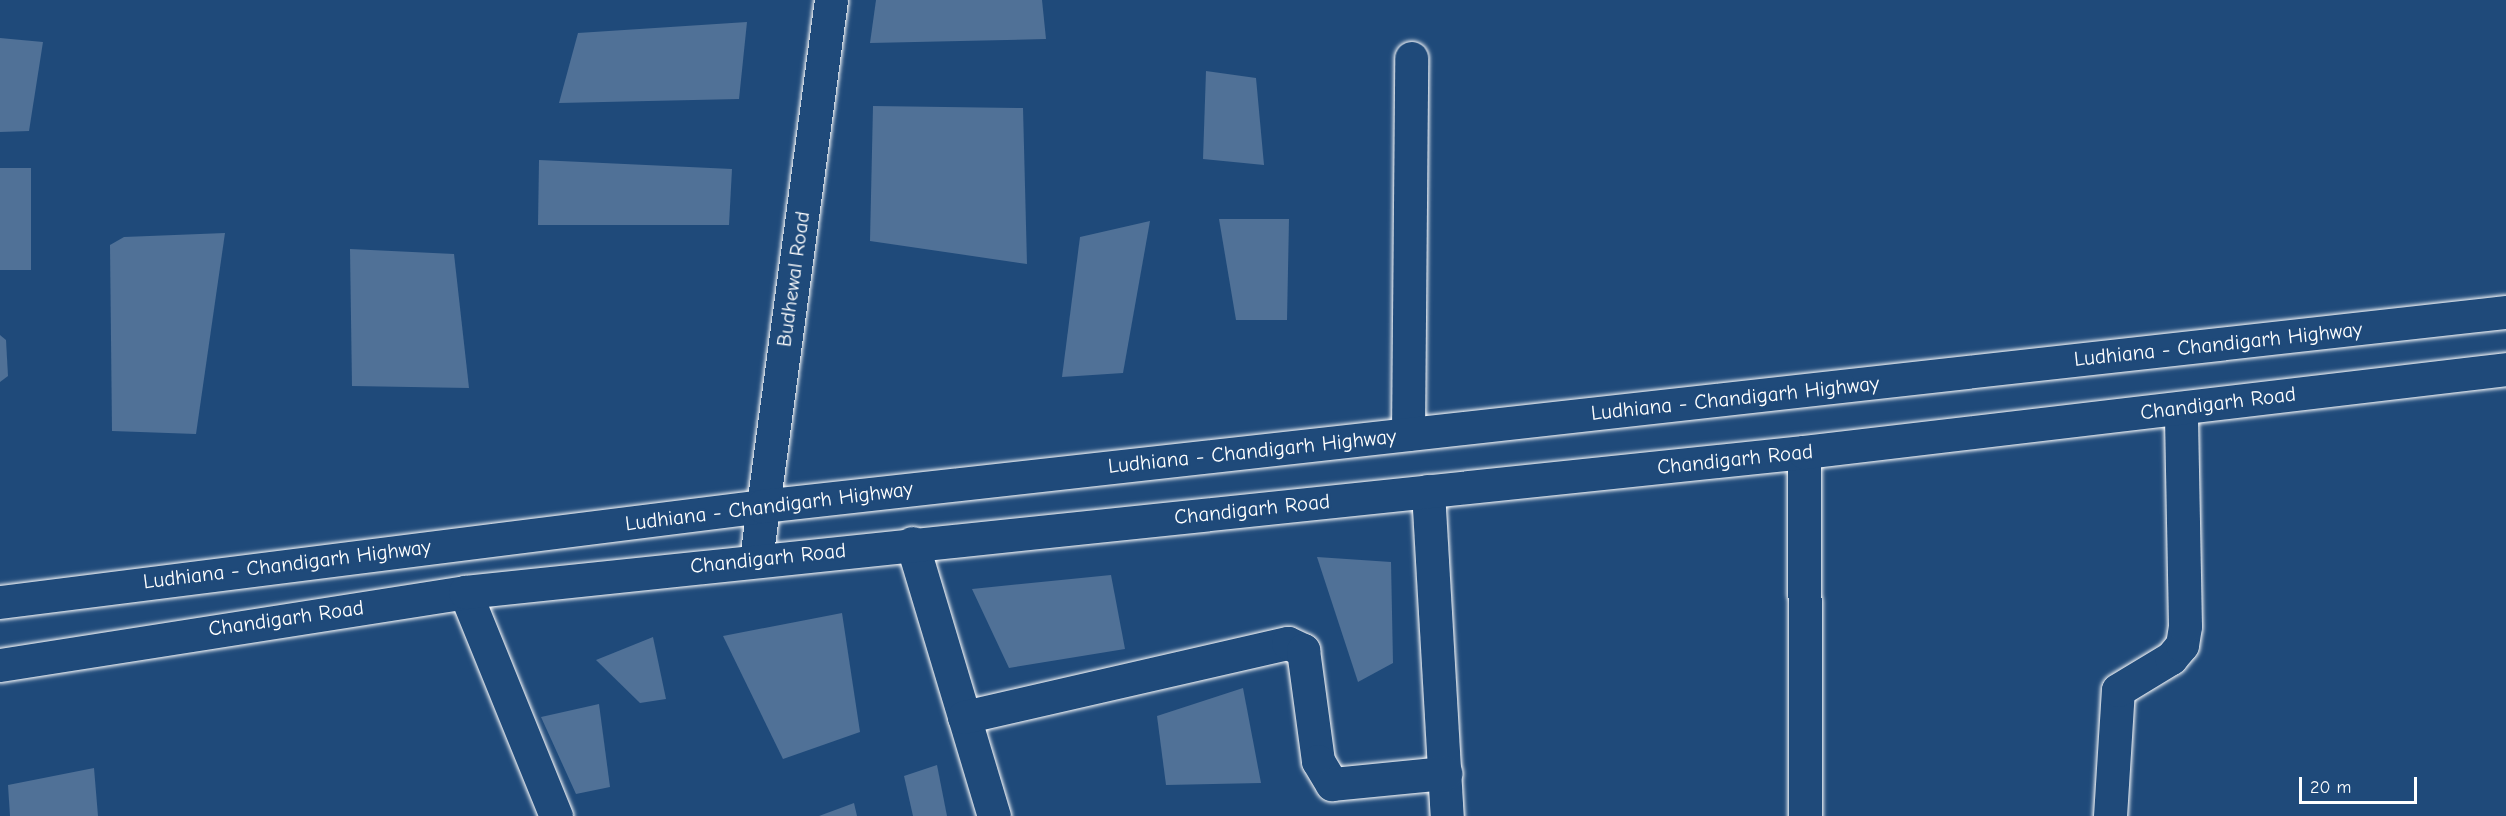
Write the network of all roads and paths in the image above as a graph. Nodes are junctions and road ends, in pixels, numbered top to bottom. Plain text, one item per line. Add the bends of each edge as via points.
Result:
1 (831, 0) edge
2 (1411, 58) dead end
3 (2506, 312) edge
4 (2506, 369) edge
5 (2181, 408) junction
6 (1408, 434) junction
7 (1804, 452) junction
8 (1428, 491) junction
9 (762, 506) junction
10 (912, 543) junction
11 (756, 559) junction
12 (465, 592) junction
13 (0, 602) edge
14 (0, 664) edge
15 (964, 717) junction
16 (1445, 773) junction
17 (556, 816) edge
18 (994, 816) edge
19 (1447, 816) edge
20 (1805, 816) edge
21 (2110, 816) edge

1 - 9 main road, Budhewal Road
2 - 6 main road
3 - 6 main road, Ludhiana - Chandigarh Highway
4 - 5 main road, Chandigarh Road
5 - 7 main road, Chandigarh Road
5 - 21 main road via 2184,636 2171,658 2118,690
6 - 9 main road, Ludhiana - Chandigarh Highway
7 - 8 main road, Chandigarh Road
7 - 20 main road
8 - 10 main road, Chandigarh Road
8 - 16 main road
9 - 11 main road, Budhewal Road
9 - 13 main road, Ludhiana - Chandigarh Highway
10 - 11 main road, Chandigarh Road
10 - 15 main road
11 - 12 main road, Chandigarh Road
12 - 14 main road, Chandigarh Road
12 - 17 main road
15 - 16 main road via 1288,643 1303,650 1318,761 1332,784
15 - 18 main road
16 - 19 main road

